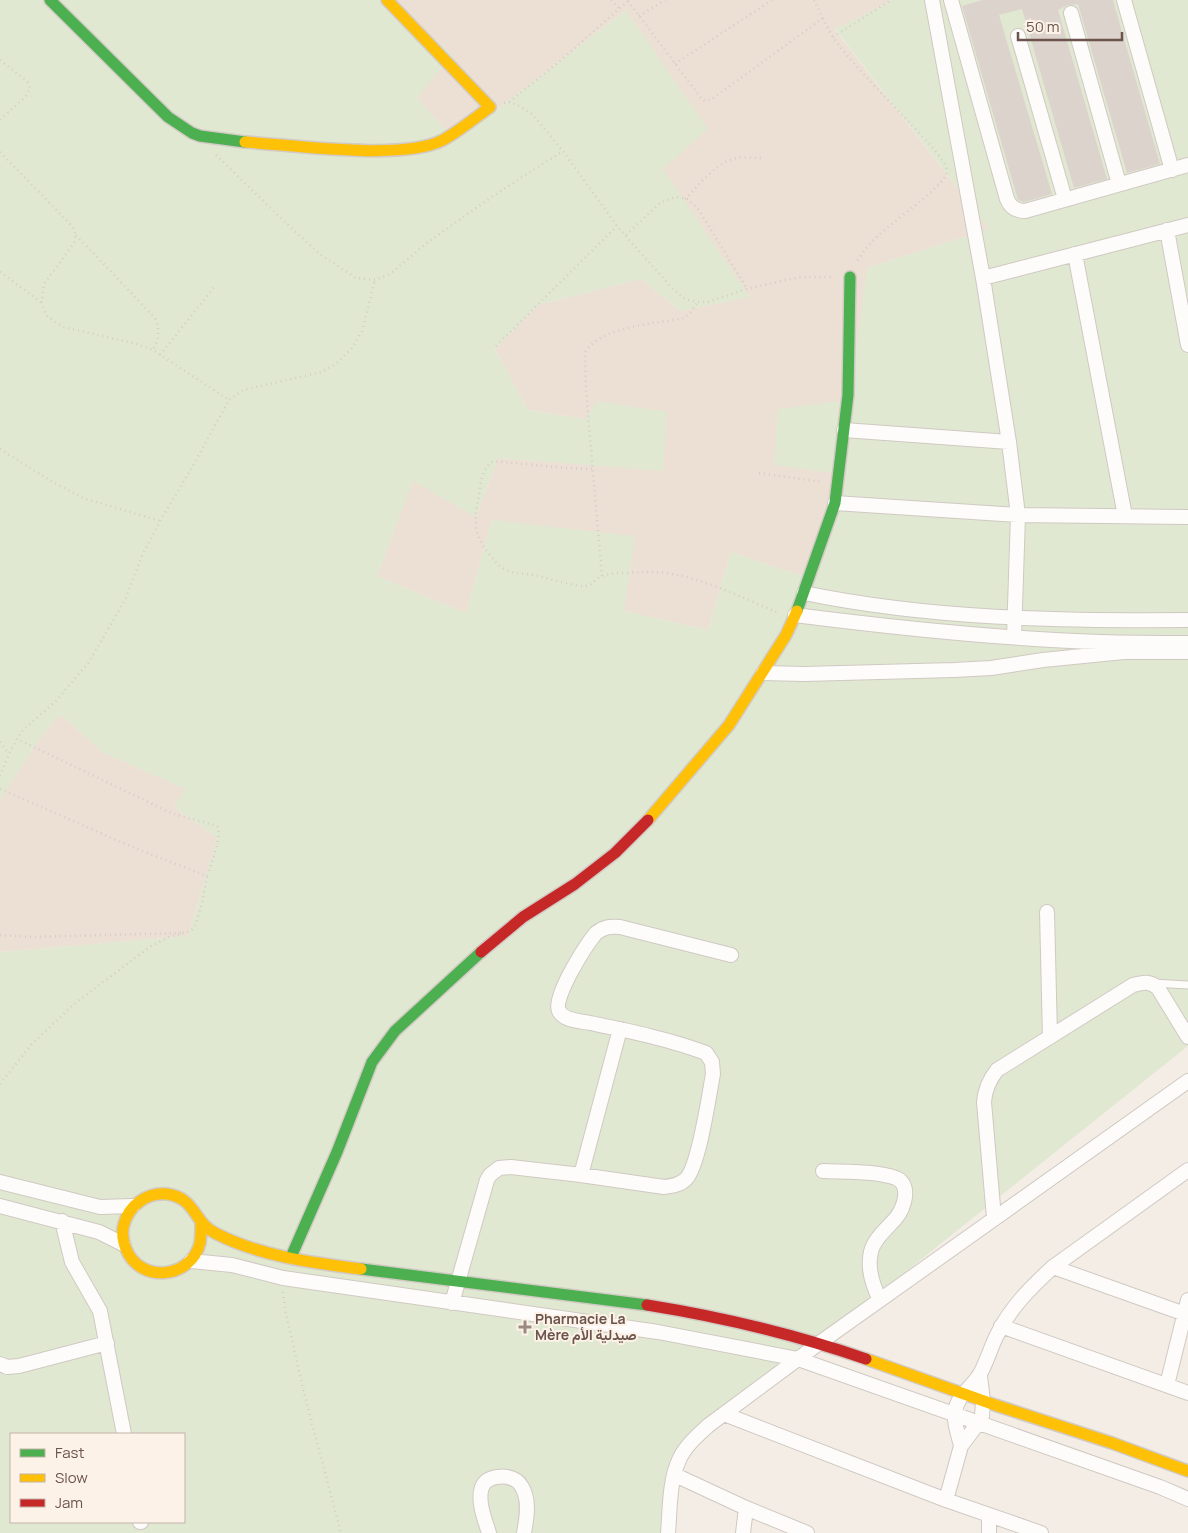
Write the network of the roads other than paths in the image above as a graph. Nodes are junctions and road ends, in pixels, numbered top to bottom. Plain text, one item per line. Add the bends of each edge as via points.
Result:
1 (50, 0) edge
2 (387, 0) edge
3 (932, 0) edge
4 (951, 0) edge
5 (1124, 0) edge
6 (1071, 13) dead end
7 (1018, 36) dead end
8 (1188, 165) edge
9 (1172, 170) junction
10 (1119, 184) junction
11 (1065, 199) junction
12 (1188, 225) edge
13 (1167, 230) junction
14 (1074, 254) junction
15 (850, 277) road end
16 (983, 278) junction
17 (1188, 345) edge
18 (844, 430) junction
19 (1009, 442) junction
20 (835, 503) junction
21 (1018, 515) junction
22 (1125, 516) junction
23 (1188, 517) edge
24 (804, 592) junction
25 (795, 617) junction
26 (1015, 617) junction
27 (1188, 620) edge
28 (1014, 637) junction
29 (1188, 643) edge
30 (1188, 652) edge
31 (763, 673) junction
32 (1047, 912) dead end
33 (731, 955) dead end
34 (1151, 982) junction
35 (1188, 985) edge
36 (620, 1029) junction
37 (1050, 1037) junction
38 (1188, 1037) edge
39 (1188, 1081) edge
40 (1188, 1170) edge
41 (823, 1171) dead end
42 (582, 1175) junction
43 (0, 1182) edge
44 (0, 1206) edge
45 (133, 1206) junction
46 (994, 1218) junction
47 (62, 1222) junction
48 (201, 1224) junction
49 (123, 1244) junction
50 (291, 1257) junction
51 (191, 1261) junction
52 (1053, 1267) junction
53 (458, 1281) junction
54 (880, 1300) junction
55 (452, 1303) junction
56 (1186, 1307) edge
57 (1001, 1326) junction
58 (107, 1343) junction
59 (818, 1344) junction
60 (798, 1359) junction
61 (0, 1364) edge
62 (980, 1376) junction
63 (1167, 1385) junction
64 (964, 1393) junction
65 (1188, 1393) edge
66 (983, 1401) junction
67 (724, 1414) junction
68 (954, 1414) junction
69 (979, 1422) junction
70 (124, 1433) edge
71 (960, 1446) junction
72 (1188, 1471) edge
73 (674, 1475) junction
74 (1188, 1499) edge
75 (946, 1500) junction
76 (746, 1508) junction
77 (990, 1515) junction
78 (490, 1533) edge
79 (524, 1533) edge
80 (668, 1533) edge
81 (743, 1533) edge
82 (807, 1533) edge
83 (989, 1533) edge
84 (1041, 1533) edge

1 - 2 street via 168,117 192,133 236,141 354,150 404,150 430,145 444,140 490,107
3 - 16 street
4 - 11 street via 1008,203 1014,209 1024,211
5 - 9 street
6 - 10 street
7 - 11 street
8 - 9 street
9 - 10 street
10 - 11 street
12 - 13 street
13 - 14 street
13 - 17 street
14 - 16 street
14 - 22 street
15 - 18 street via 848,395
16 - 19 street
18 - 19 street
18 - 20 street
19 - 21 street
20 - 21 street
20 - 24 street
21 - 22 street
21 - 26 street
22 - 23 street
24 - 25 street
24 - 26 street via 871,605
25 - 28 street
25 - 31 street
26 - 27 street
26 - 28 street
28 - 29 street
30 - 31 street via 1116,653 954,670
31 - 50 street via 729,725 635,834 575,884 516,923 395,1031 372,1062
32 - 37 street
33 - 36 street via 620,927 602,928 590,940 562,989 558,1010 566,1018
34 - 35 lane
34 - 37 street via 1133,985
34 - 38 street
36 - 42 street
36 - 42 street via 696,1049 710,1057 713,1074 695,1162 686,1179 670,1187
37 - 46 street via 997,1070 985,1092
39 - 46 street
40 - 52 street
41 - 54 street via 895,1178 905,1188 901,1211 878,1238 869,1260
42 - 53 street via 503,1167 495,1170 488,1180
43 - 45 street via 100,1207
44 - 47 street
45 - 48 street via 152,1195 177,1196 188,1203
45 - 49 street via 124,1219
46 - 54 street
47 - 49 street via 99,1232
47 - 58 street via 72,1262 100,1311
48 - 50 street via 237,1242
48 - 51 street via 200,1246
49 - 51 street via 136,1264 156,1273 178,1270
50 - 53 street
51 - 55 street via 232,1265 283,1278
52 - 56 street
52 - 57 street via 1031,1288
53 - 55 street
53 - 59 street via 694,1314
54 - 59 street
55 - 60 street via 658,1332
56 - 63 street
57 - 62 street
57 - 63 street
58 - 61 street via 19,1366
58 - 70 street
59 - 60 street
59 - 64 street
60 - 67 street
60 - 68 street
62 - 64 street
62 - 66 street
63 - 65 street
64 - 66 street
64 - 68 street
66 - 69 street
66 - 72 street
67 - 73 street via 686,1449
67 - 75 street
68 - 69 street
68 - 71 street
69 - 71 street
69 - 74 street
71 - 75 street
73 - 76 street
73 - 80 street
75 - 77 street
76 - 81 street
76 - 82 street
77 - 83 street
77 - 84 street
78 - 79 street via 481,1493 486,1482 497,1477 514,1479 524,1492 527,1506

